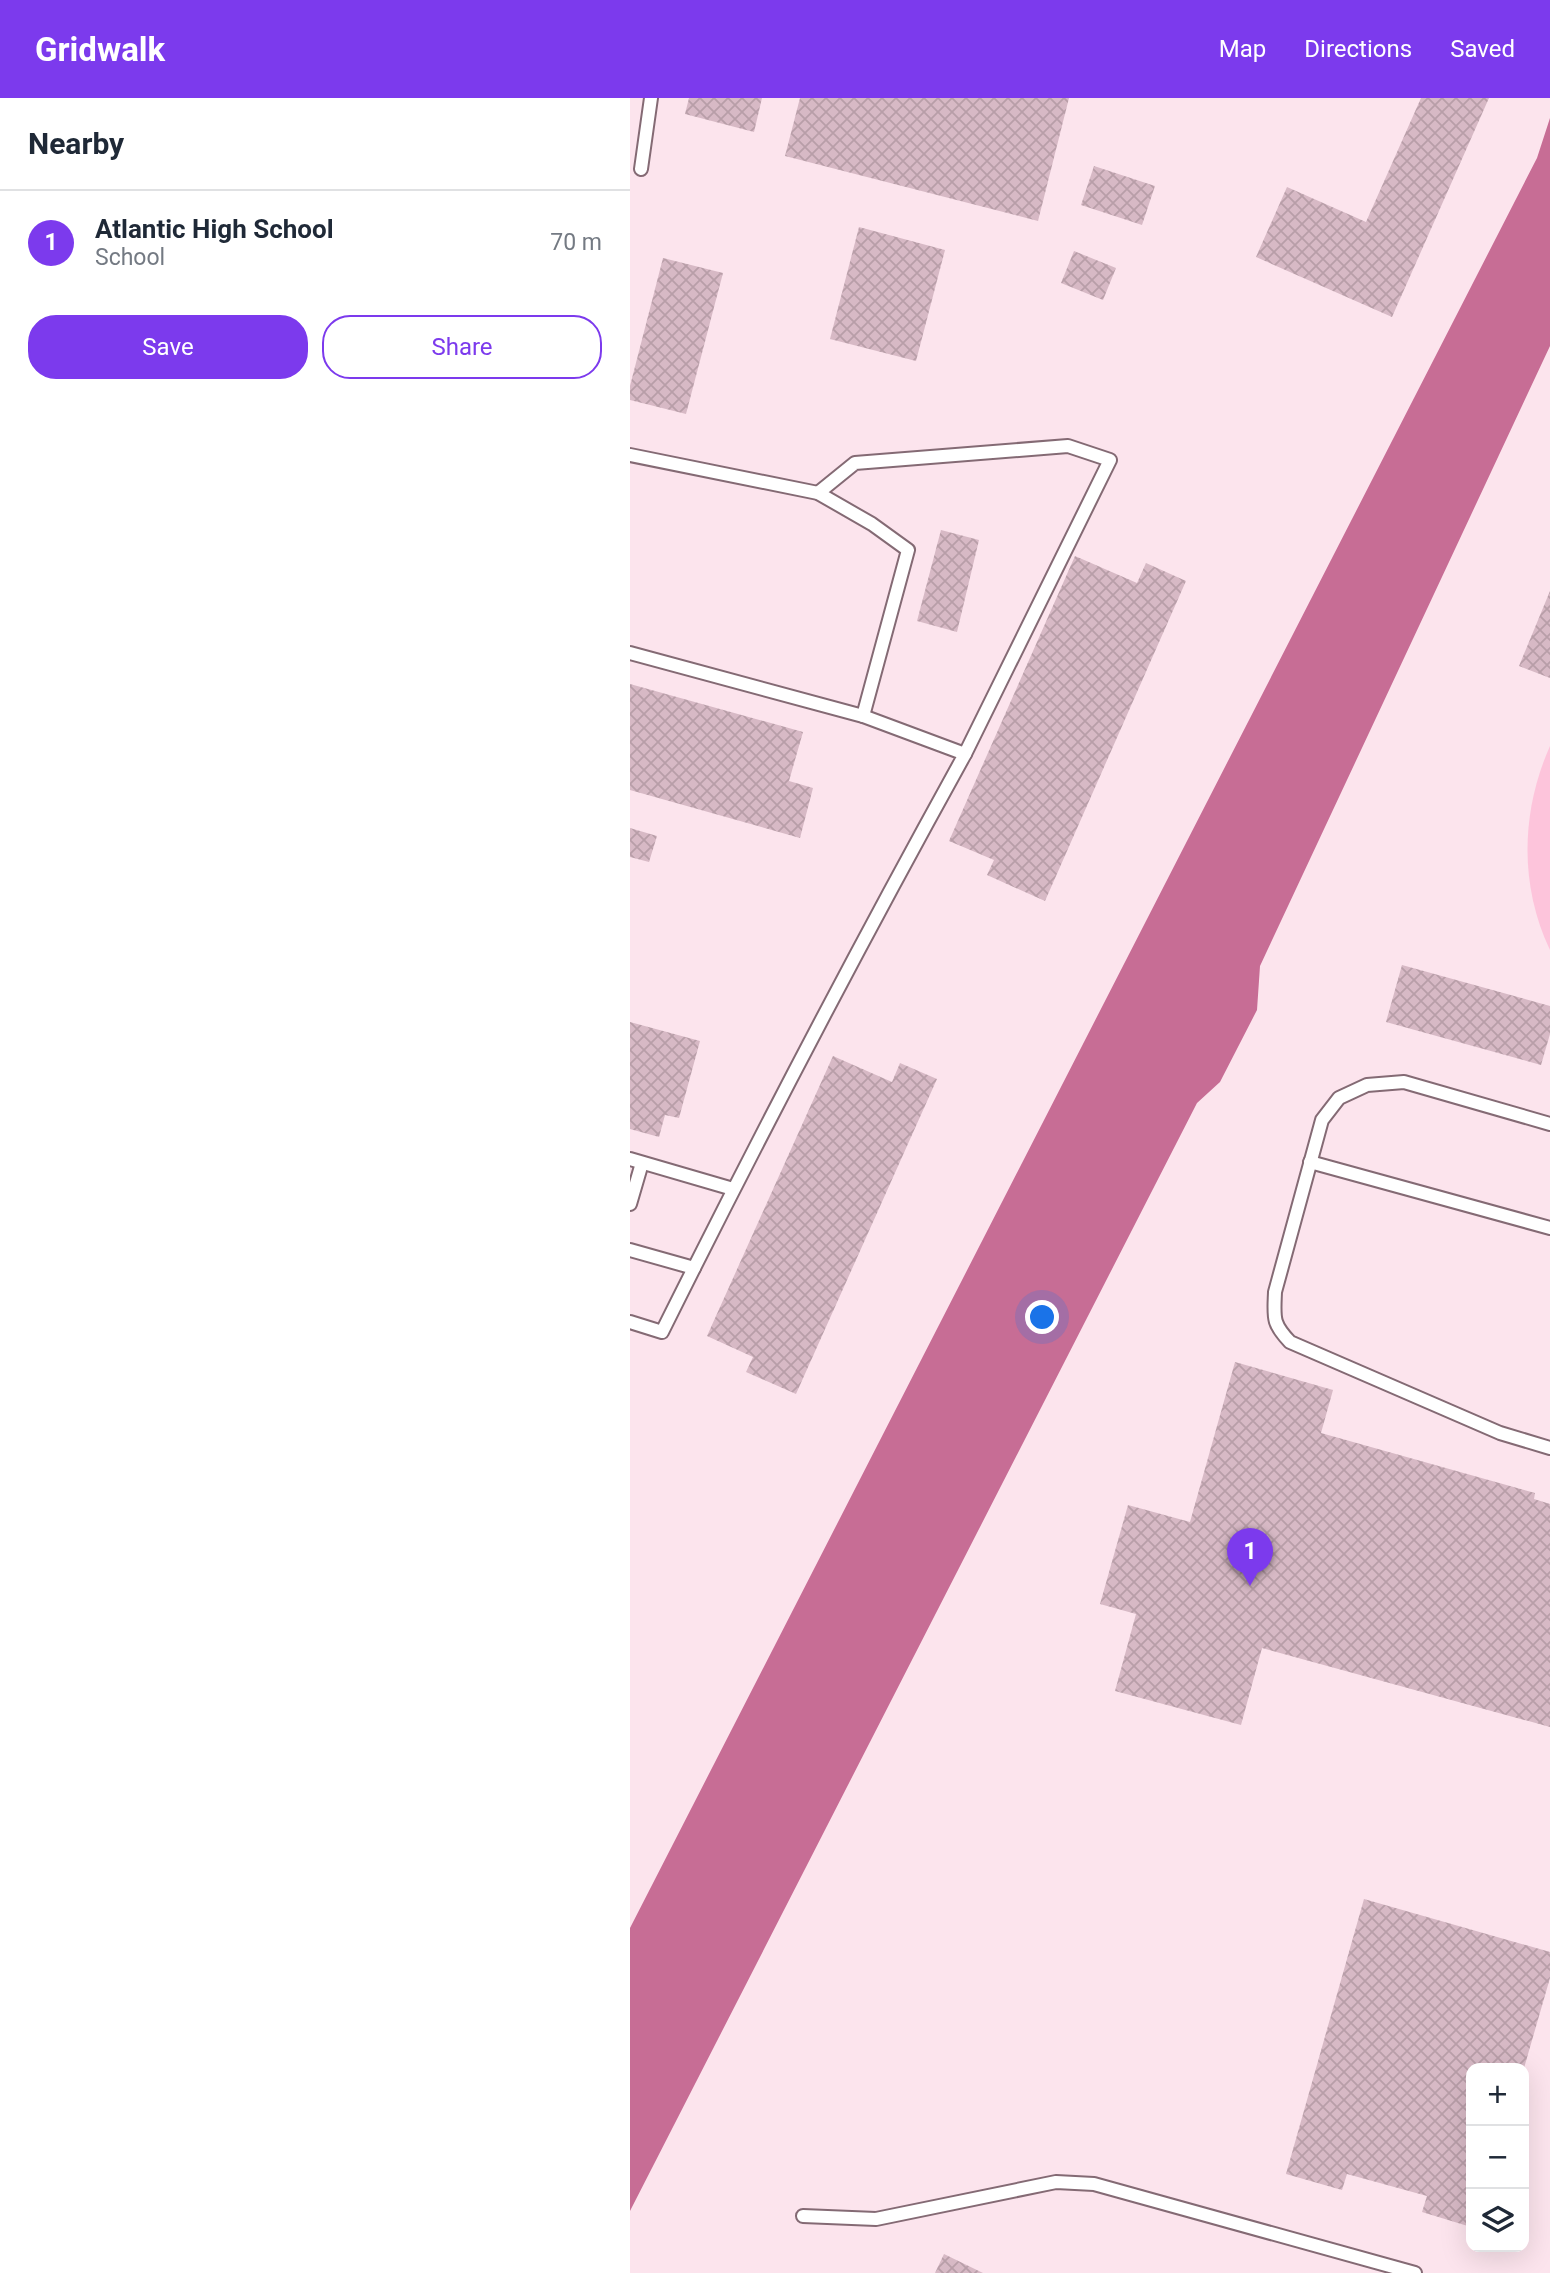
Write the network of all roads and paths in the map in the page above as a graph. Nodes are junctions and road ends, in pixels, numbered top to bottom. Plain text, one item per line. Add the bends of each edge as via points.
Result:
1 (651, 98) edge
2 (641, 169) dead end
3 (630, 455) edge
4 (818, 493) junction
5 (630, 653) edge
6 (863, 716) junction
7 (965, 754) junction
8 (1550, 1124) edge
9 (636, 1161) edge
10 (1310, 1162) junction
11 (733, 1189) junction
12 (630, 1204) edge
13 (1550, 1228) edge
14 (630, 1250) edge
15 (694, 1268) junction
16 (630, 1322) edge
17 (1550, 1448) edge
18 (803, 2216) dead end
19 (1415, 2273) edge

1 - 2 lane
3 - 4 lane
4 - 6 lane via 908,550
4 - 7 lane via 855,463 1068,446 1110,460
5 - 6 lane
6 - 7 lane
7 - 11 lane
8 - 10 lane via 1404,1082 1367,1085 1339,1098 1322,1120
9 - 11 lane
9 - 12 lane
10 - 13 lane
10 - 17 lane via 1275,1292 1278,1329 1290,1342 1500,1433
11 - 15 lane
14 - 15 lane
15 - 16 lane via 662,1332
18 - 19 lane via 876,2219 1056,2182 1094,2184

